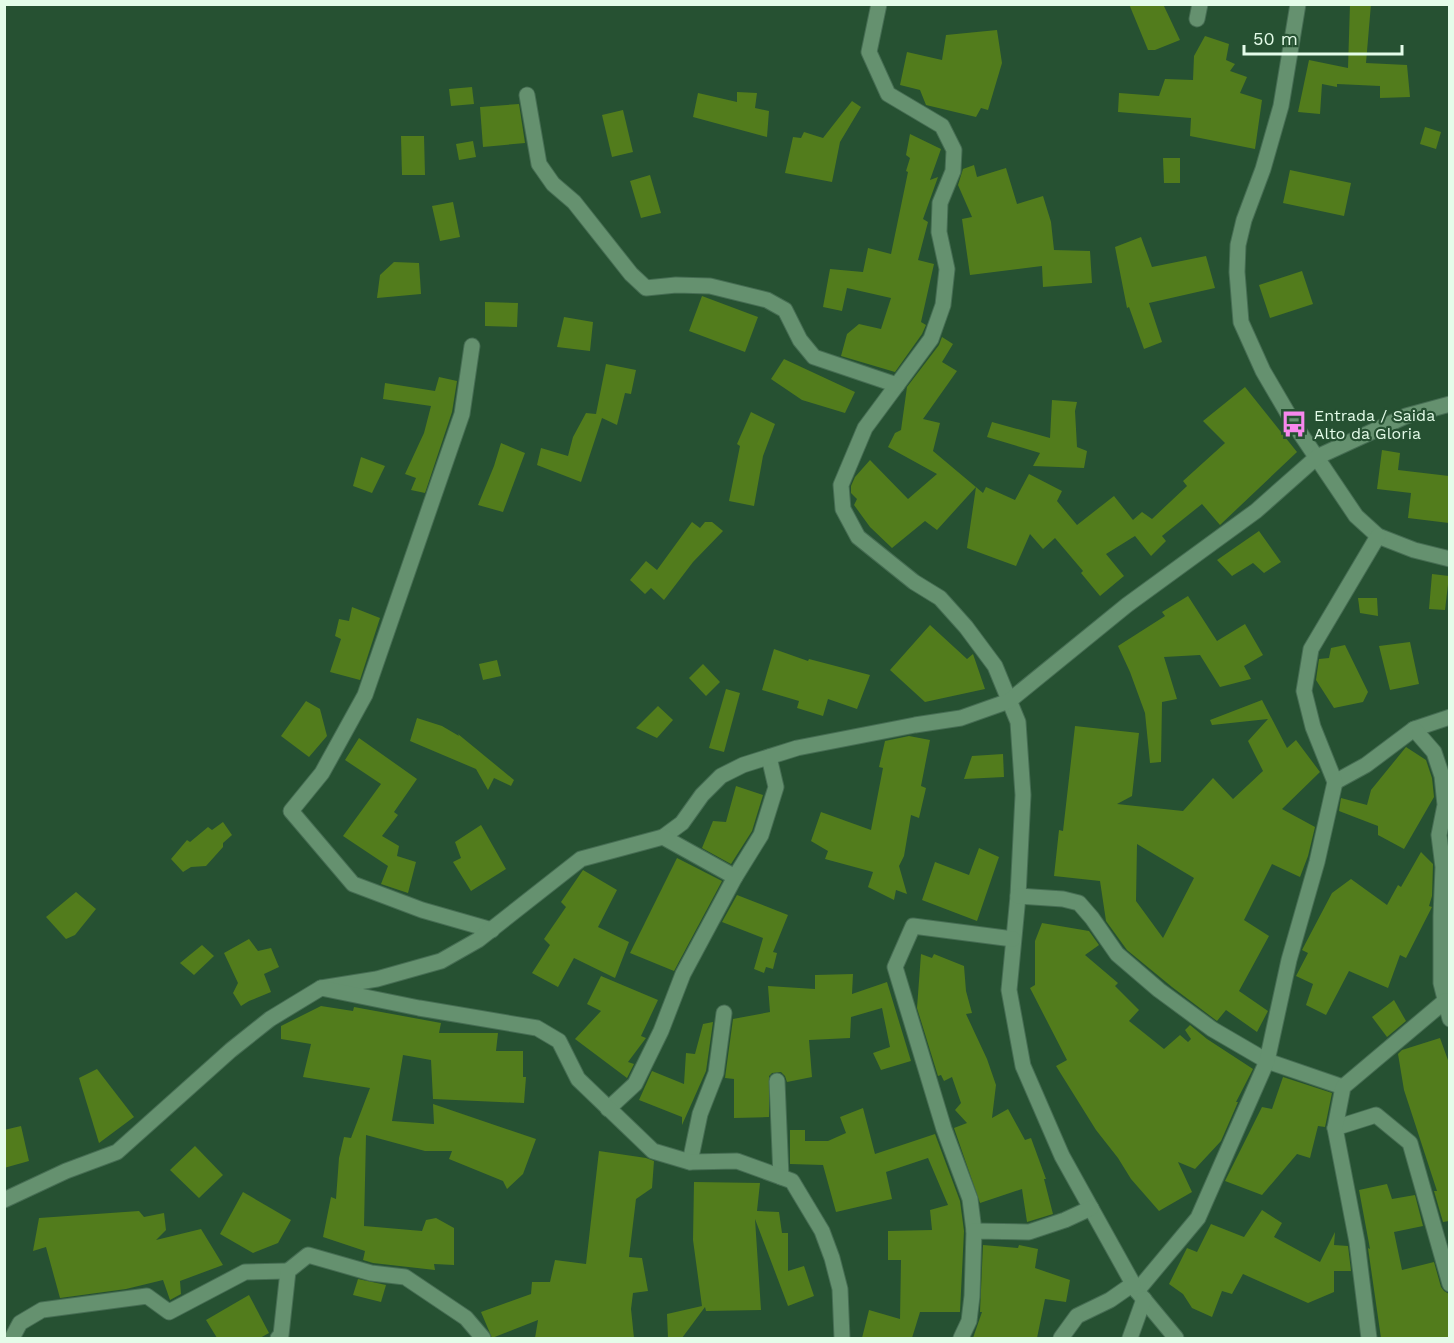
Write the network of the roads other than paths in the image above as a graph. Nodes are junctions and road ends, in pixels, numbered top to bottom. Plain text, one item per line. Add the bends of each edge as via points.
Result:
1 (879, 4) edge
2 (1298, 4) edge
3 (527, 95) dead end
4 (472, 346) dead end
5 (897, 385) junction
6 (1449, 404) edge
7 (1317, 457) junction
8 (1378, 536) junction
9 (1449, 559) edge
10 (1009, 701) junction
11 (1449, 717) edge
12 (1414, 729) junction
13 (769, 757) junction
14 (1335, 782) junction
15 (663, 837) junction
16 (735, 877) junction
17 (1018, 896) junction
18 (492, 930) junction
19 (1013, 939) junction
20 (321, 988) junction
21 (1445, 1001) junction
22 (724, 1013) dead end
23 (1449, 1019) edge
24 (1267, 1061) junction
25 (777, 1081) dead end
26 (1343, 1087) junction
27 (608, 1109) junction
28 (1335, 1128) junction
29 (690, 1162) junction
30 (781, 1177) junction
31 (4, 1200) edge
32 (1091, 1208) junction
33 (974, 1231) junction
34 (288, 1271) junction
35 (1449, 1284) edge
36 (1138, 1291) junction
37 (12, 1338) edge
38 (278, 1338) edge
39 (483, 1338) edge
40 (842, 1338) edge
41 (961, 1338) edge
42 (1061, 1338) edge
43 (1130, 1338) edge
44 (1176, 1338) edge
45 (1369, 1338) edge

1 - 5 street via 869,52 888,94 942,126 954,150 952,171 940,203 939,232 946,269 943,306 931,339
2 - 7 street via 1281,106 1244,220 1237,272 1241,322 1263,371
3 - 5 street via 539,164 646,288 711,286 766,300 785,310 814,357
4 - 18 street via 462,414 365,695 322,773 291,812 353,884 422,910
5 - 10 street via 865,428 841,485 843,509 858,537 940,598 966,627 994,666
6 - 7 street via 1406,416
7 - 8 street via 1356,516
7 - 10 street via 1256,511 1127,605
8 - 9 street
8 - 14 street via 1311,649 1304,692
10 - 13 street via 961,718 807,746
10 - 17 street via 1018,722 1023,795
11 - 12 street
12 - 14 street via 1366,765
12 - 21 street via 1434,752 1442,776 1445,805 1439,836 1443,867 1441,983
13 - 15 street via 721,776 682,823
13 - 16 street via 776,788 761,835
14 - 24 street
15 - 16 street
15 - 18 street via 581,860
16 - 27 street via 683,974 635,1084
17 - 19 street
17 - 24 street via 1079,903 1117,954 1159,990 1212,1029
18 - 20 street via 441,961 377,979
19 - 32 street via 1010,990 1023,1066 1062,1156
19 - 33 street via 913,926 895,967 944,1129 970,1199
20 - 27 street via 537,1028 559,1041 578,1079
20 - 31 street via 270,1019 231,1050 117,1152
21 - 23 street
21 - 26 street
22 - 29 street via 716,1073 700,1114
24 - 26 street
24 - 36 street via 1198,1218
25 - 30 street
26 - 28 street
27 - 29 street via 652,1151
28 - 35 street via 1376,1115 1410,1143
28 - 45 street via 1357,1242
29 - 30 street via 737,1161
30 - 40 street via 792,1181 822,1231 840,1289
32 - 33 street via 1029,1232
32 - 36 street
33 - 41 street via 969,1321
34 - 37 street via 245,1272 169,1312 147,1296 42,1310 20,1323
34 - 38 street
34 - 39 street via 308,1255 371,1273 405,1277 466,1318
36 - 42 street via 1077,1316
36 - 43 street
36 - 44 street

